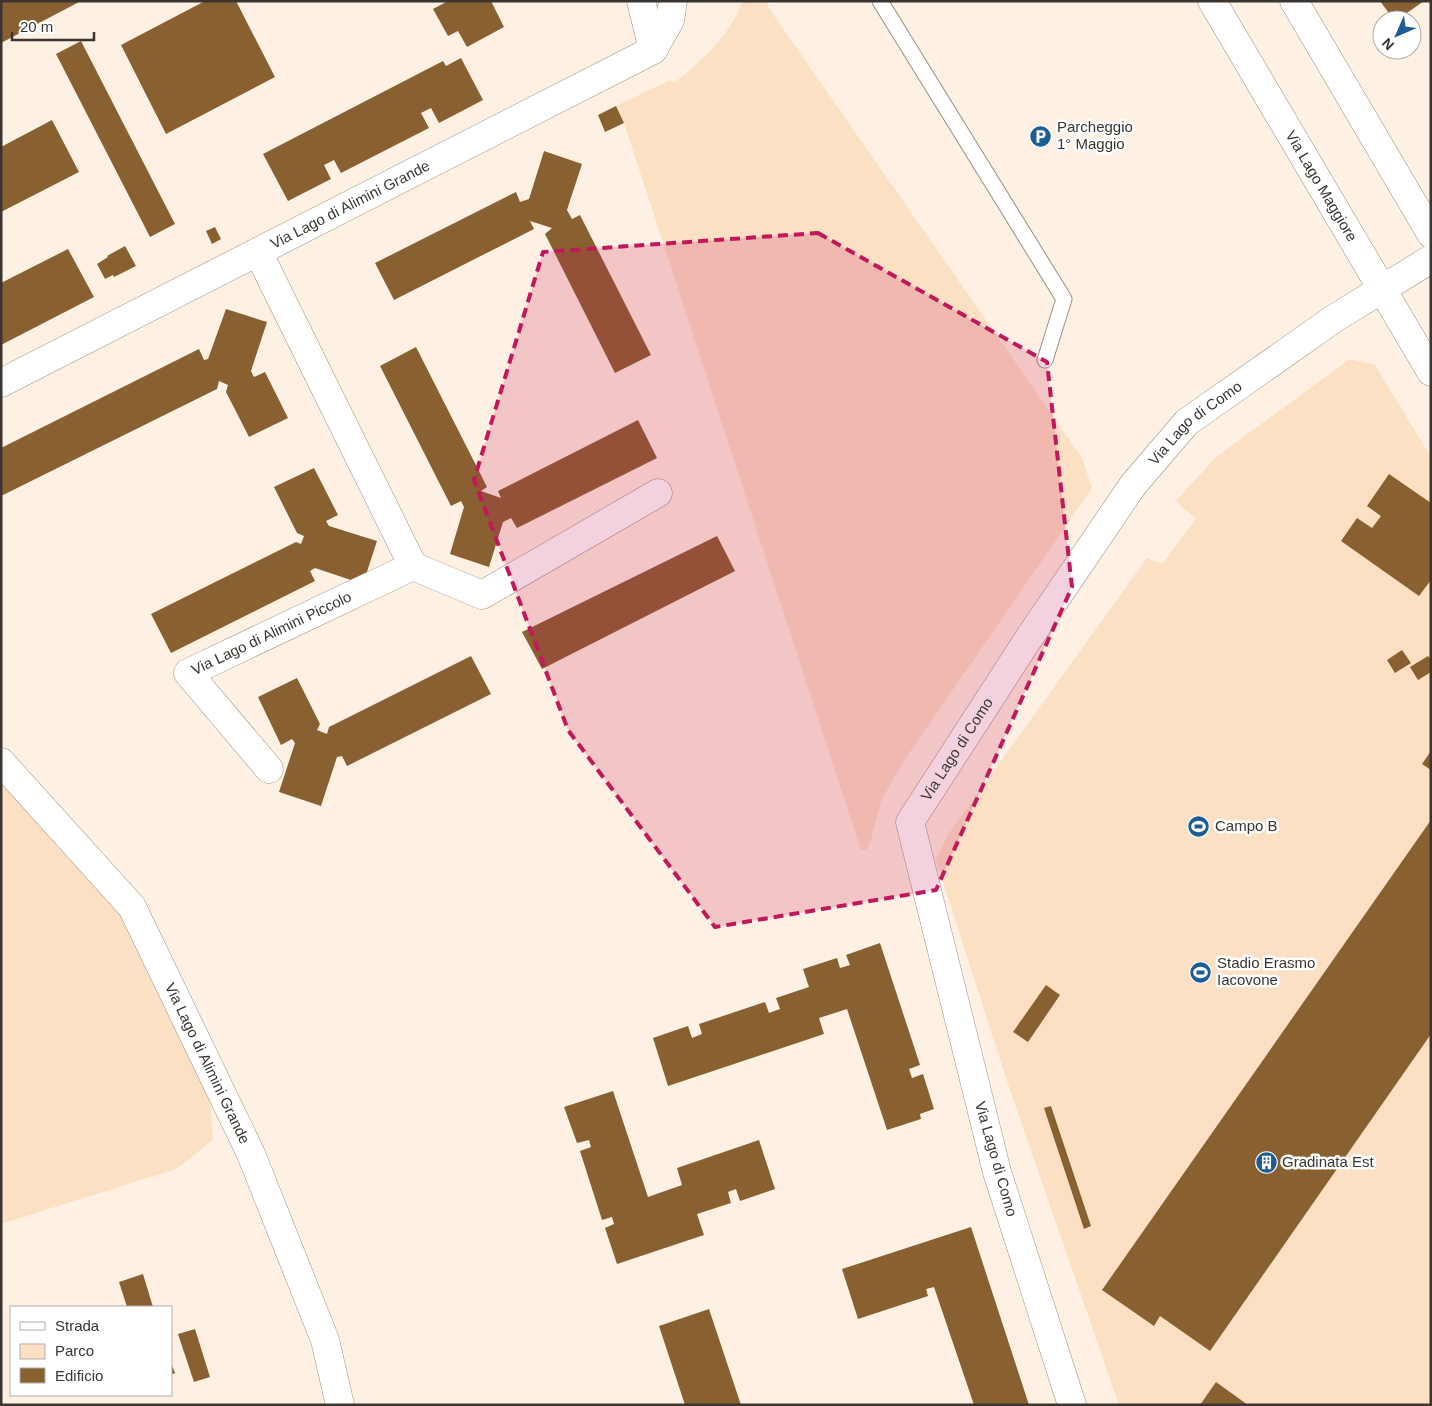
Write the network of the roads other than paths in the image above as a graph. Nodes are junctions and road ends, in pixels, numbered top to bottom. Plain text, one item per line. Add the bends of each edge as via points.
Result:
1 (642, 1) edge
2 (673, 1) edge
3 (880, 1) edge
4 (1212, 1) edge
5 (1294, 1) edge
6 (653, 50) junction
7 (1431, 234) edge
8 (258, 252) junction
9 (1431, 259) edge
10 (1381, 289) junction
11 (1045, 360) dead end
12 (1431, 372) edge
13 (1, 383) edge
14 (658, 493) dead end
15 (413, 566) junction
16 (1, 762) edge
17 (269, 769) dead end
18 (340, 1405) edge
19 (1072, 1405) edge

1 - 6 street
2 - 6 street via 670,20
3 - 11 lane via 1064,299
4 - 10 street, Via Lago Maggiore
5 - 7 street
6 - 8 street, Via Lago di Alimini Grande
8 - 13 street, Via Lago di Alimini Grande
8 - 15 street
9 - 10 street, Via Lago di Como
10 - 12 street, Via Lago Maggiore
10 - 19 street, Via Lago di Como via 1187,422 1133,485 910,822 998,1172
14 - 15 street via 482,595
15 - 17 street, Via Lago di Alimini Piccolo via 188,673
16 - 18 street, Via Lago di Alimini Grande via 132,907 251,1154 325,1340

